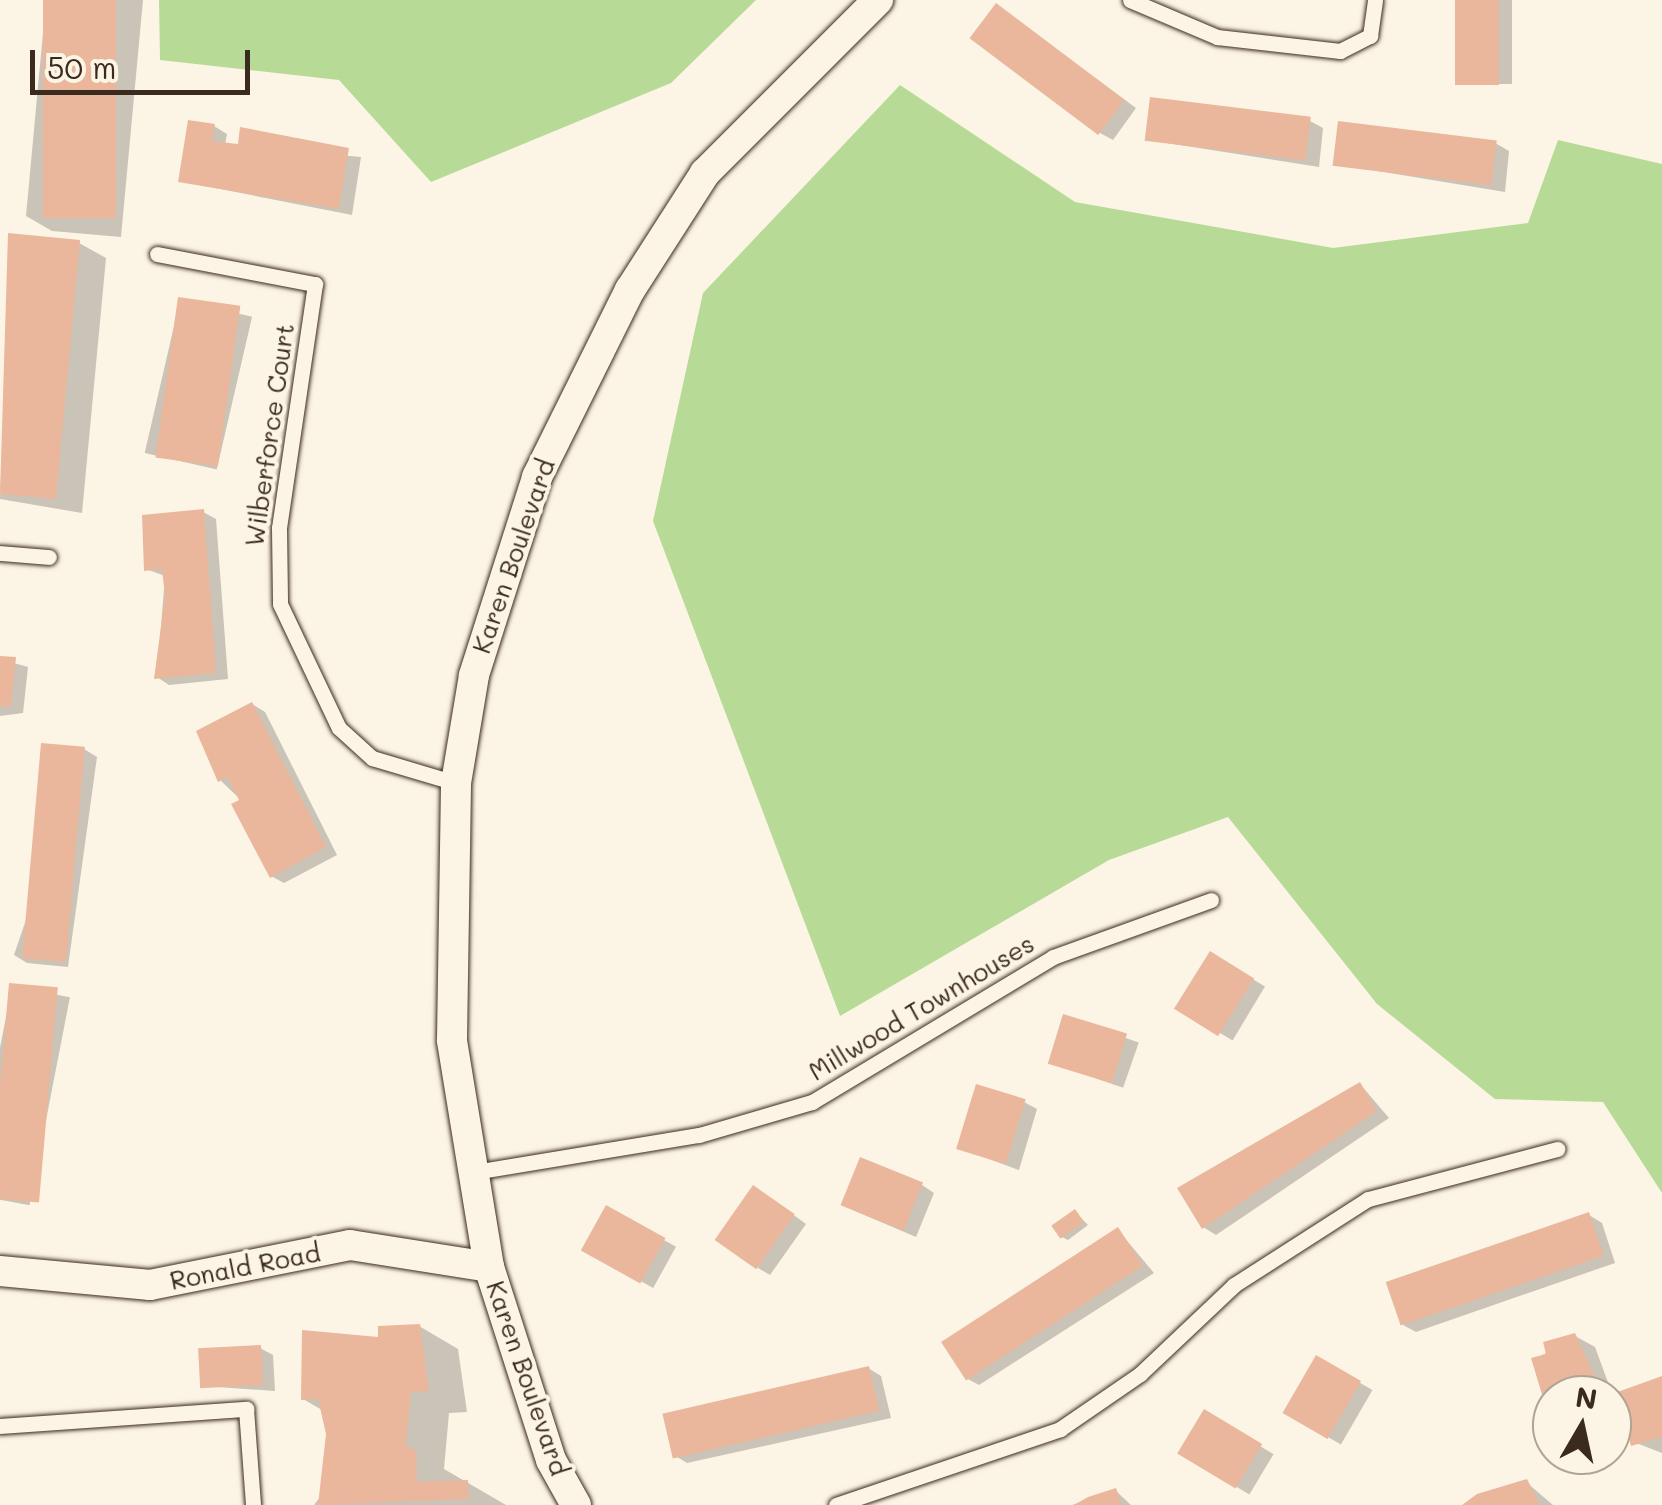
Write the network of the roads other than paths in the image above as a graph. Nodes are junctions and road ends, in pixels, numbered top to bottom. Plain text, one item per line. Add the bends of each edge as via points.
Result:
1 (878, 0) edge
2 (1130, 0) edge
3 (1375, 0) edge
4 (156, 254) dead end
5 (0, 553) edge
6 (48, 557) dead end
7 (456, 783) junction
8 (1211, 900) dead end
9 (1557, 1149) dead end
10 (475, 1172) junction
11 (489, 1268) junction
12 (0, 1271) edge
13 (0, 1426) edge
14 (253, 1505) edge
15 (576, 1505) edge
16 (836, 1505) edge

1 - 7 street, Karen Boulevard via 705,173 602,338 537,477 488,617
2 - 3 lane via 1216,37 1340,51 1370,36
4 - 7 lane, Wilberforce Court via 315,284 279,528 280,604 339,728 372,758
5 - 6 lane
7 - 10 street, Karen Boulevard via 452,1040
8 - 10 lane, Millwood Townhouses via 1053,957 812,1102 698,1135
9 - 16 lane via 1368,1199 1234,1286 1140,1374 1060,1429
10 - 11 street, Karen Boulevard
11 - 12 street, Ronald Road via 350,1246 150,1285
11 - 15 street, Karen Boulevard via 551,1460
13 - 14 lane via 246,1409

